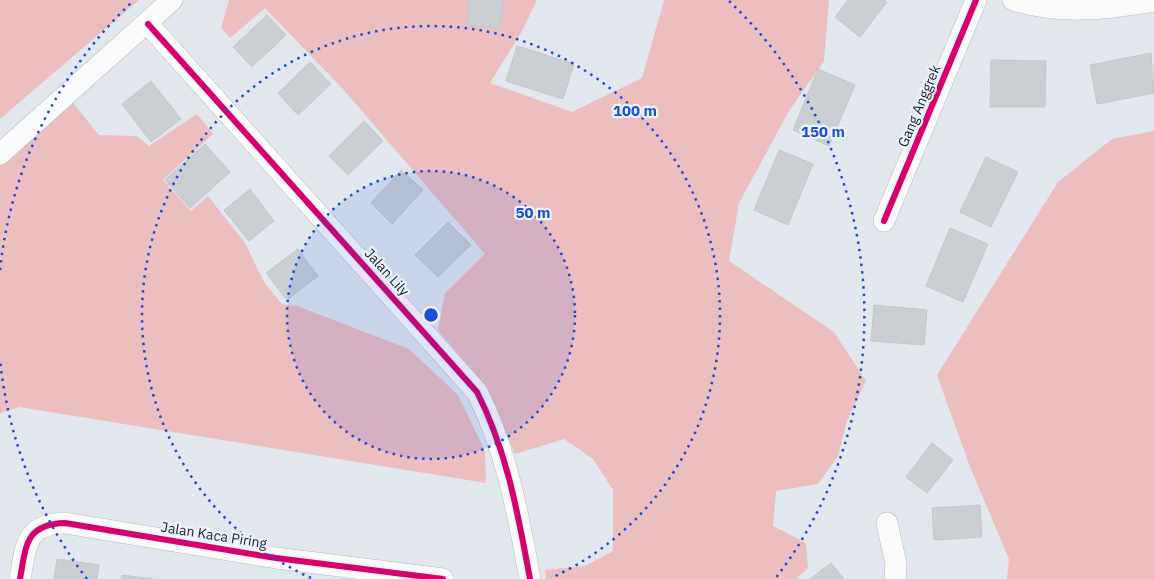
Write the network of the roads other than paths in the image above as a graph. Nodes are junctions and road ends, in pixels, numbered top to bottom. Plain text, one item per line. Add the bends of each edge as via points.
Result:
1 (172, 0) edge
2 (976, 0) edge
3 (1013, 0) edge
4 (1154, 1) edge
5 (148, 24) junction
6 (0, 154) edge
7 (884, 221) dead end
8 (887, 523) dead end
9 (20, 579) edge
10 (443, 579) edge
11 (530, 579) edge
12 (895, 579) edge

1 - 5 street
2 - 7 street, Gang Anggrek
3 - 4 street via 1039,8 1078,10
5 - 6 street
5 - 11 street, Jalan Lily via 477,392 504,454
8 - 12 street via 896,564
9 - 10 street, Jalan Kaca Piring via 26,544 36,529 65,523 276,558

